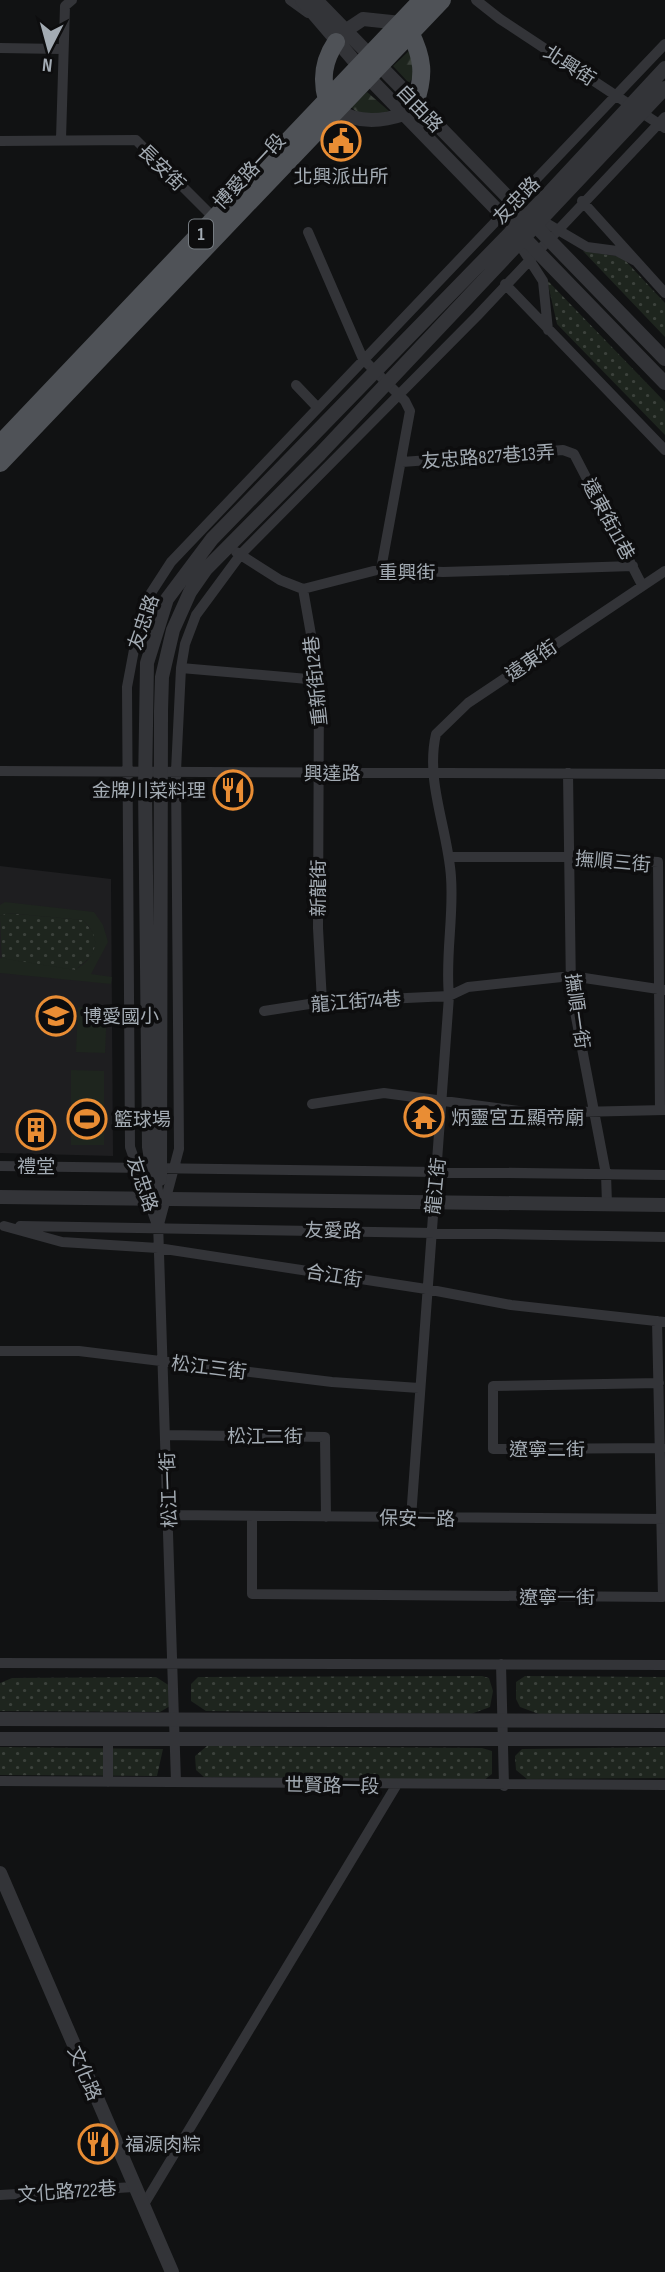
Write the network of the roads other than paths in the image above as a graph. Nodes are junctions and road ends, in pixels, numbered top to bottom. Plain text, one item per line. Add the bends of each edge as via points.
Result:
1 (72, 0) edge
2 (292, 0) edge
3 (302, 0) edge
4 (318, 0) edge
5 (422, 0) edge
6 (442, 0) edge
7 (476, 0) edge
8 (324, 17) junction
9 (405, 27) junction
10 (341, 37) junction
11 (665, 44) edge
12 (0, 48) edge
13 (61, 49) junction
14 (369, 66) junction
15 (665, 68) edge
16 (665, 88) edge
17 (615, 96) junction
18 (332, 105) junction
19 (409, 108) junction
20 (636, 108) junction
21 (663, 123) edge
22 (61, 139) junction
23 (0, 141) edge
24 (582, 201) junction
25 (513, 203) junction
26 (501, 216) junction
27 (533, 219) junction
28 (219, 225) junction
29 (559, 228) junction
30 (308, 232) dead end
31 (516, 235) junction
32 (548, 239) junction
33 (533, 255) junction
34 (634, 260) junction
35 (505, 284) junction
36 (665, 293) edge
37 (548, 330) junction
38 (363, 359) junction
39 (665, 359) edge
40 (374, 373) junction
41 (665, 383) edge
42 (386, 384) junction
43 (296, 385) dead end
44 (399, 394) junction
45 (317, 407) junction
46 (0, 444) edge
47 (665, 450) edge
48 (574, 454) joint
49 (402, 462) junction
50 (0, 463) edge
51 (198, 531) junction
52 (212, 539) junction
53 (226, 546) junction
54 (241, 554) junction
55 (633, 566) junction
56 (382, 569) junction
57 (665, 571) edge
58 (642, 585) junction
59 (303, 589) junction
60 (181, 668) junction
61 (320, 680) junction
62 (0, 771) edge
63 (129, 771) junction
64 (153, 771) junction
65 (176, 771) junction
66 (321, 773) junction
67 (432, 773) junction
68 (568, 773) junction
69 (665, 774) edge
70 (449, 857) junction
71 (571, 857) junction
72 (571, 976) junction
73 (663, 990) edge
74 (449, 996) junction
75 (322, 1002) junction
76 (264, 1011) dead end
77 (443, 1102) junction
78 (312, 1104) dead end
79 (595, 1110) junction
80 (663, 1110) edge
81 (0, 1166) edge
82 (135, 1169) junction
83 (163, 1169) junction
84 (436, 1172) junction
85 (606, 1174) junction
86 (665, 1175) edge
87 (0, 1196) edge
88 (157, 1198) junction
89 (434, 1202) junction
90 (607, 1204) junction
91 (665, 1205) edge
92 (2, 1226) edge
93 (159, 1228) junction
94 (430, 1231) junction
95 (665, 1237) edge
96 (158, 1248) junction
97 (426, 1289) junction
98 (661, 1322) edge
99 (0, 1351) edge
100 (163, 1361) junction
101 (659, 1383) junction
102 (419, 1388) junction
103 (166, 1436) junction
104 (662, 1448) junction
105 (168, 1515) junction
106 (252, 1517) junction
107 (326, 1517) junction
108 (411, 1518) junction
109 (664, 1519) edge
110 (0, 1663) edge
111 (173, 1664) junction
112 (501, 1664) junction
113 (665, 1665) edge
114 (0, 1719) edge
115 (174, 1719) junction
116 (503, 1721) junction
117 (665, 1721) edge
118 (0, 1739) edge
119 (108, 1739) junction
120 (503, 1739) junction
121 (665, 1739) edge
122 (175, 1740) junction
123 (0, 1781) edge
124 (108, 1782) junction
125 (176, 1782) junction
126 (665, 1785) edge
127 (396, 1786) junction
128 (504, 1786) junction
129 (0, 1873) edge
130 (134, 2187) junction
131 (0, 2195) edge
132 (143, 2206) junction
133 (172, 2272) edge

1 - 13 street via 65,6
2 - 8 street, 自由路
3 - 8 street, 自由路
4 - 8 street, 自由路
5 - 9 main road, 博愛路一段 / 1
6 - 9 main road, 博愛路一段 / 1
7 - 17 street, 北興街
8 - 10 street, 自由路
9 - 10 street via 363,19
9 - 14 main road, 博愛路一段 / 1
9 - 19 main road via 419,49 424,71
10 - 14 street, 自由路
10 - 18 main road via 325,65 323,80
11 - 17 street, 友忠路
12 - 13 street
13 - 22 street
14 - 18 main road, 博愛路一段 / 1
14 - 19 street, 自由路
15 - 20 street, 友忠路
16 - 20 street, 友忠路
17 - 20 street, 北興街
17 - 25 street, 友忠路
18 - 19 street via 360,120 386,119
18 - 28 main road, 博愛路一段 / 1
19 - 25 street, 自由路
19 - 26 street, 自由路
20 - 21 street, 北興街
20 - 27 street, 友忠路
21 - 24 street, 友忠路
22 - 23 street, 長安街
22 - 28 street, 長安街 via 136,140
24 - 29 street, 友忠路
24 - 34 street, 自由路
25 - 26 street, 友忠路
25 - 27 street, 自由路
26 - 31 street, 自由路
26 - 38 street, 友忠路
27 - 29 street, 自由路
27 - 31 street, 友忠路
27 - 32 street, 自由路
28 - 46 main road, 博愛路一段 / 1
28 - 50 main road, 博愛路一段 / 1
29 - 32 street, 友忠路
29 - 34 street, 自由路 via 587,247 617,251
30 - 38 street
31 - 33 street, 自由路
31 - 40 street, 友忠路
31 - 42 street, 友忠路
32 - 33 street, 友忠路
32 - 39 street, 自由路
33 - 35 street, 友忠路
33 - 37 street, 自由路 via 542,281
33 - 41 street, 自由路
34 - 36 street, 自由路
35 - 37 street
35 - 44 street, 友忠路
37 - 47 street
38 - 40 street
38 - 45 street, 友忠路
40 - 42 street
40 - 52 street, 友忠路
42 - 44 street
42 - 53 street, 友忠路
43 - 45 street
44 - 49 street via 410,411
44 - 54 street, 友忠路
45 - 51 street, 友忠路
48 - 49 street, 友忠路827巷13弄 via 563,450
48 - 55 street, 遠東街11巷
49 - 56 street
51 - 52 street
51 - 63 street, 友忠路 via 159,579 134,640 127,687
52 - 53 street
52 - 64 street, 友忠路 via 175,586 153,638 147,663
53 - 54 street
53 - 64 street, 友忠路 via 190,592 173,630 162,677
54 - 59 street
54 - 60 street, 友忠路 via 197,615
55 - 56 street, 重興街 via 443,572
55 - 58 street, 遠東街11巷
56 - 59 street, 重興街
57 - 58 street, 遠東街
58 - 67 street, 遠東街 via 468,703 436,734
59 - 61 street, 重新街12巷
60 - 61 street
60 - 65 street, 友忠路
61 - 66 street, 重新街12巷
62 - 63 street, 興達路
63 - 64 street, 興達路
63 - 82 street, 友忠路 via 130,1147
64 - 65 street, 興達路
64 - 83 street, 友忠路
65 - 66 street, 興達路
65 - 83 street, 友忠路 via 178,1149
66 - 67 street, 興達路
66 - 75 street, 新龍街 via 318,929
67 - 68 street, 興達路
67 - 70 street, 龍江街
68 - 69 street, 興達路
68 - 71 street, 撫順一街
70 - 71 street, 撫順三街
70 - 74 street, 龍江街
71 - 72 street, 撫順一街
71 - 73 street, 撫順三街 via 659,862
72 - 73 street, 龍江街74巷
72 - 74 street, 龍江街74巷 via 468,987
72 - 79 street, 撫順一街
73 - 80 street, 撫順三街
74 - 75 street, 龍江街74巷
74 - 77 street, 龍江街
75 - 76 street, 龍江街74巷
77 - 78 street, 撫順三街 via 384,1093
77 - 79 street, 撫順三街 via 533,1113
77 - 84 street, 龍江街
79 - 80 street, 撫順三街
79 - 85 street, 撫順一街
81 - 82 street
82 - 83 street
82 - 88 street, 友忠路
83 - 84 street
83 - 88 street, 友忠路
84 - 85 street
84 - 89 street, 龍江街
85 - 86 street
85 - 90 street, 撫順一街
87 - 88 street, 友愛路
88 - 89 street, 友愛路
88 - 93 street, 松江一街
89 - 90 street, 友愛路
89 - 94 street, 龍江街
90 - 91 street, 友愛路
92 - 93 street, 友愛路
92 - 96 street, 合江街 via 62,1242
93 - 94 street, 友愛路
93 - 96 street, 松江一街
94 - 95 street, 友愛路
94 - 97 street, 龍江街
96 - 97 street, 合江街
96 - 100 street, 松江一街
97 - 98 street, 合江街 via 511,1305
97 - 102 street, 龍江街
98 - 101 street, 遼寧一街
99 - 100 street, 松江三街 via 79,1351
100 - 102 street, 松江三街
100 - 103 street, 松江一街
101 - 104 street, 遼寧一街
101 - 104 street, 遼寧二街 via 493,1386 493,1449
102 - 108 street, 龍江街
103 - 105 street, 松江一街
103 - 107 street, 松江二街 via 325,1437
104 - 109 street, 遼寧一街
105 - 106 street, 保安一路
105 - 111 street, 松江一街
106 - 107 street, 保安一路
106 - 109 street, 遼寧一街 via 252,1594 513,1597 663,1597
107 - 108 street, 保安一路
108 - 109 street, 保安一路
110 - 111 street
111 - 112 street
111 - 115 street, 松江一街
112 - 113 street
112 - 116 street
114 - 115 street
115 - 116 street
115 - 122 street, 松江一街
116 - 117 street
116 - 120 street
118 - 119 street
119 - 122 street
119 - 124 street
120 - 121 street
120 - 122 street
120 - 128 street
122 - 125 street, 松江一街
123 - 124 street, 世賢路一段
124 - 125 street, 世賢路一段
125 - 127 street, 世賢路一段
126 - 128 street, 世賢路一段
127 - 128 street, 世賢路一段
127 - 132 street
129 - 130 street, 文化路
130 - 131 street, 文化路722巷
130 - 132 street, 文化路
132 - 133 street, 文化路

